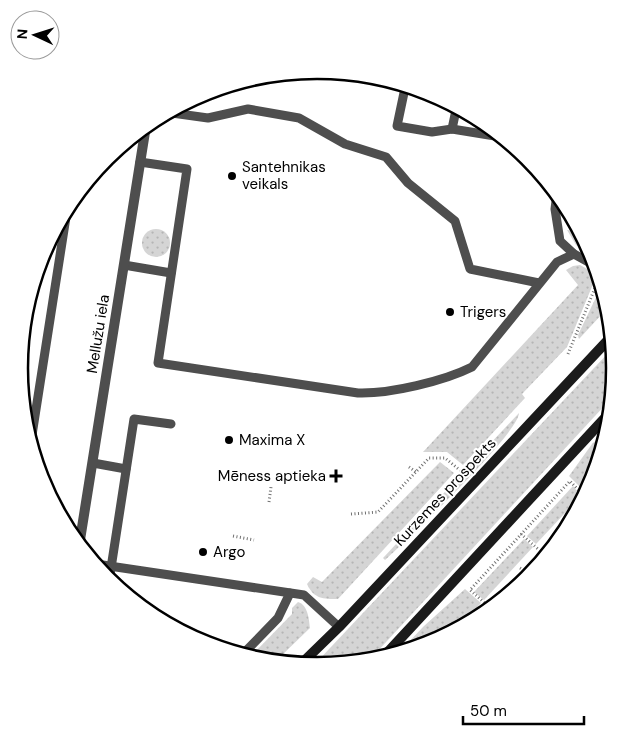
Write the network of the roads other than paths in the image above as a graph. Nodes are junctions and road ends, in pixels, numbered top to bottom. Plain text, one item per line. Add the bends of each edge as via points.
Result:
1 (404, 93) edge
2 (179, 114) edge
3 (455, 115) edge
4 (452, 129) junction
5 (486, 135) edge
6 (144, 137) edge
7 (140, 162) junction
8 (555, 205) edge
9 (65, 226) edge
10 (574, 254) junction
11 (585, 260) edge
12 (124, 265) junction
13 (171, 273) junction
14 (539, 283) junction
15 (604, 343) edge
16 (600, 423) edge
17 (171, 424) dead end
18 (33, 426) edge
19 (93, 463) junction
20 (126, 469) junction
21 (81, 535) edge
22 (106, 566) edge
23 (112, 567) junction
24 (111, 571) edge
25 (290, 593) junction
26 (339, 628) junction
27 (393, 646) edge
28 (248, 648) edge
29 (309, 657) edge

1 - 4 lane via 397,126 432,132
2 - 14 lane via 208,118 248,109 299,118 345,144 386,157 408,183 455,221 470,269
3 - 4 lane
4 - 5 lane
6 - 7 street, Mellužu iela
7 - 12 street, Mellužu iela
7 - 13 lane via 187,168
8 - 10 lane via 560,241
9 - 18 lane
10 - 11 lane
10 - 14 lane via 557,262
12 - 13 lane
12 - 19 street, Mellužu iela
13 - 14 lane via 158,362 372,394 453,376 472,367
15 - 26 main road, Kurzemes prospekts
16 - 27 main road
17 - 20 lane via 134,419
19 - 20 lane
19 - 21 street, Mellužu iela
20 - 23 lane
22 - 23 lane
23 - 24 lane
23 - 25 lane
25 - 26 lane via 304,595
25 - 28 lane via 278,618
26 - 29 main road, Kurzemes prospekts

